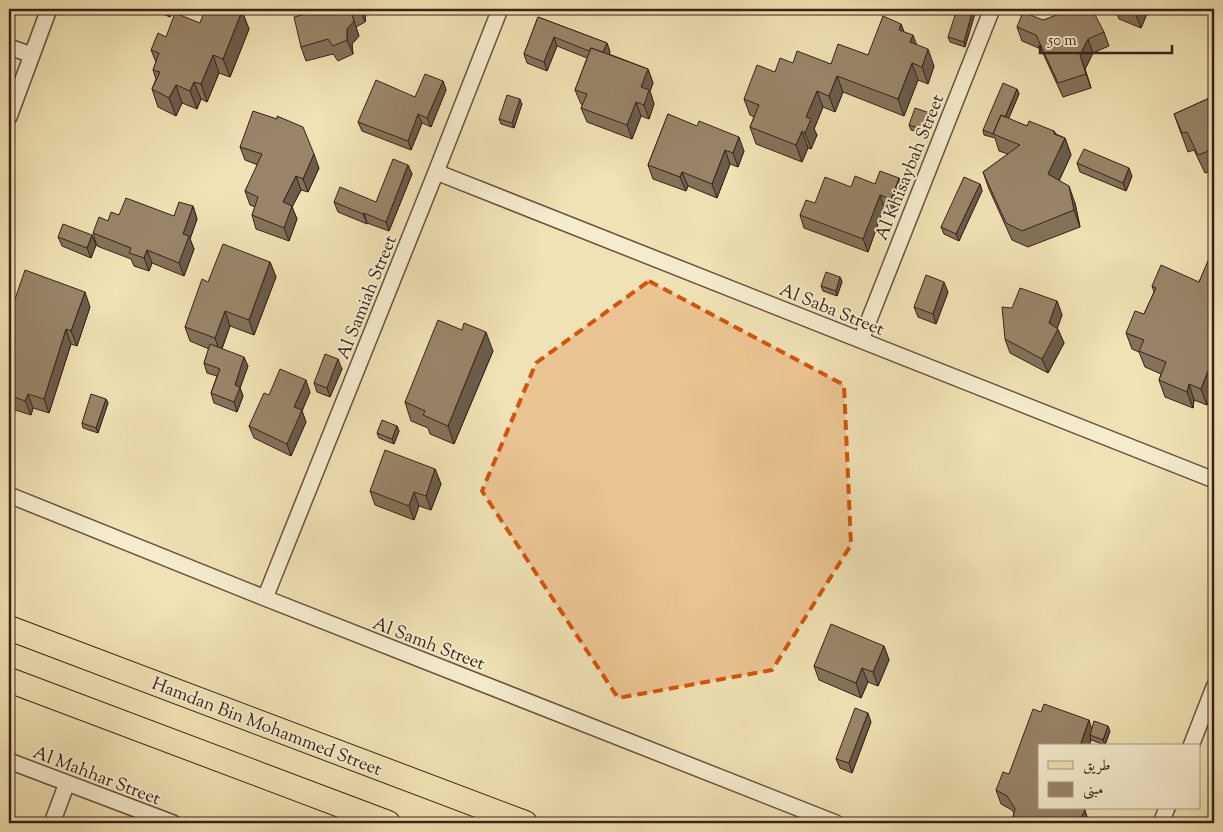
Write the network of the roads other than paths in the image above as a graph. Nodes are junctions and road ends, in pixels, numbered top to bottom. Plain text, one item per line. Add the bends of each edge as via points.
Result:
1 (49, 9) edge
2 (500, 9) edge
3 (992, 9) edge
4 (9, 47) edge
5 (32, 55) junction
6 (9, 117) edge
7 (436, 172) junction
8 (861, 340) junction
9 (1214, 480) edge
10 (9, 495) edge
11 (265, 598) junction
12 (9, 618) edge
13 (9, 628) edge
14 (43, 641) junction
15 (9, 680) edge
16 (1214, 687) edge
17 (1192, 744) edge
18 (9, 761) edge
19 (67, 784) junction
20 (1166, 810) edge
21 (52, 823) edge
22 (173, 823) edge
23 (388, 823) edge
24 (525, 823) edge
25 (836, 823) edge
26 (1161, 823) edge

1 - 5 street
2 - 7 street, Al Samiah Street
3 - 8 street, Al Khisaybah Street
4 - 5 street
5 - 6 street
7 - 8 street, Al Saba Street
7 - 11 street, Al Samiah Street
8 - 9 street, Al Saba Street
10 - 11 street, Al Samh Street
11 - 25 street, Al Samh Street
12 - 14 street
13 - 14 main road, Hamdan Bin Mohammed Street
14 - 24 main road, Hamdan Bin Mohammed Street
15 - 23 main road
16 - 17 street
18 - 19 street, Al Mahhar Street
19 - 21 street
19 - 22 street, Al Mahhar Street
20 - 26 street

